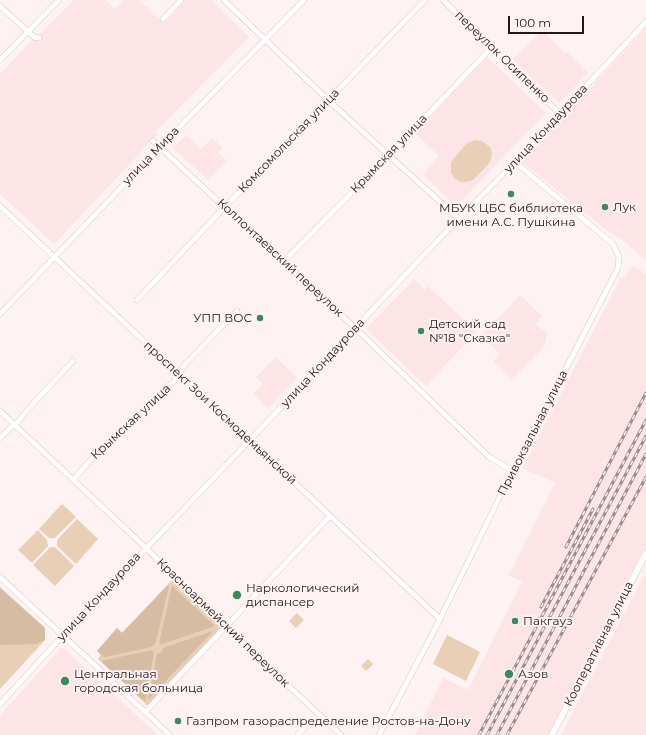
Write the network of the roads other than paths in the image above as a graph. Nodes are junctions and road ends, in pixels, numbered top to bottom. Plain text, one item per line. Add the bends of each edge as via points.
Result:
1 (58, 0) edge
2 (181, 0) edge
3 (224, 0) edge
4 (304, 0) edge
5 (425, 0) edge
6 (444, 0) edge
7 (0, 6) edge
8 (163, 19) dead end
9 (646, 22) edge
10 (28, 32) junction
11 (39, 38) dead end
12 (266, 39) junction
13 (492, 47) junction
14 (0, 60) edge
15 (329, 101) junction
16 (560, 114) junction
17 (153, 141) dead end
18 (159, 148) junction
19 (390, 154) junction
20 (515, 162) junction
21 (0, 206) edge
22 (225, 207) junction
23 (460, 219) junction
24 (55, 257) junction
25 (284, 261) junction
26 (137, 300) dead end
27 (237, 311) dead end
28 (0, 314) edge
29 (355, 328) junction
30 (73, 361) dead end
31 (180, 374) junction
32 (0, 411) edge
33 (14, 424) junction
34 (0, 438) edge
35 (250, 440) junction
36 (513, 471) junction
37 (73, 480) junction
38 (330, 516) junction
39 (146, 548) junction
40 (646, 553) edge
41 (0, 577) edge
42 (440, 619) junction
43 (225, 627) junction
44 (63, 635) junction
45 (0, 704) edge
46 (145, 712) junction
47 (305, 727) dead end
48 (170, 735) edge
49 (298, 735) edge
50 (341, 735) edge
51 (379, 735) edge
52 (552, 735) edge

1 - 10 street
2 - 8 street
3 - 12 street
4 - 12 street, улица Мира
5 - 15 street, Комсомольская улица
6 - 13 street, переулок Осипенко
7 - 10 street
9 - 16 street, улица Кондаурова
10 - 11 street
10 - 14 street
12 - 15 street
12 - 18 street, улица Мира
13 - 16 street, переулок Осипенко
13 - 19 street, Крымская улица
15 - 19 street
15 - 22 street, Комсомольская улица
16 - 20 street, улица Кондаурова
17 - 18 street, Коллонтаевский переулок
18 - 22 street, Коллонтаевский переулок
18 - 24 street, улица Мира
19 - 23 street
19 - 25 street, Крымская улица
20 - 23 street, улица Кондаурова
20 - 36 street, Привокзальная улица via 613,244 619,262
21 - 24 street, проспект Зои Космодемьянской
22 - 25 street, Коллонтаевский переулок
22 - 26 street, Комсомольская улица
23 - 29 street, улица Кондаурова
24 - 28 street, улица Мира
24 - 31 street, проспект Зои Космодемьянской
25 - 29 street, Коллонтаевский переулок
27 - 31 street, Крымская улица via 186,363
29 - 35 street, улица Кондаурова
29 - 36 street, Коллонтаевский переулок via 489,457
30 - 33 street
31 - 35 street, проспект Зои Космодемьянской
31 - 37 street, Крымская улица via 140,416 100,450
32 - 33 street, Красноармейский переулок
33 - 34 street
33 - 37 street, Красноармейский переулок
35 - 38 street, проспект Зои Космодемьянской
35 - 39 street, улица Кондаурова
36 - 42 street, Привокзальная улица
37 - 39 street, Красноармейский переулок
38 - 42 street, проспект Зои Космодемьянской
38 - 43 street
39 - 43 street, Красноармейский переулок
39 - 44 street, улица Кондаурова
40 - 52 main road, Кооперативная улица
41 - 44 street
42 - 51 street, Привокзальная улица
43 - 46 street
43 - 50 street, Красноармейский переулок
44 - 45 street, улица Кондаурова
44 - 46 street
46 - 48 street
47 - 49 street

